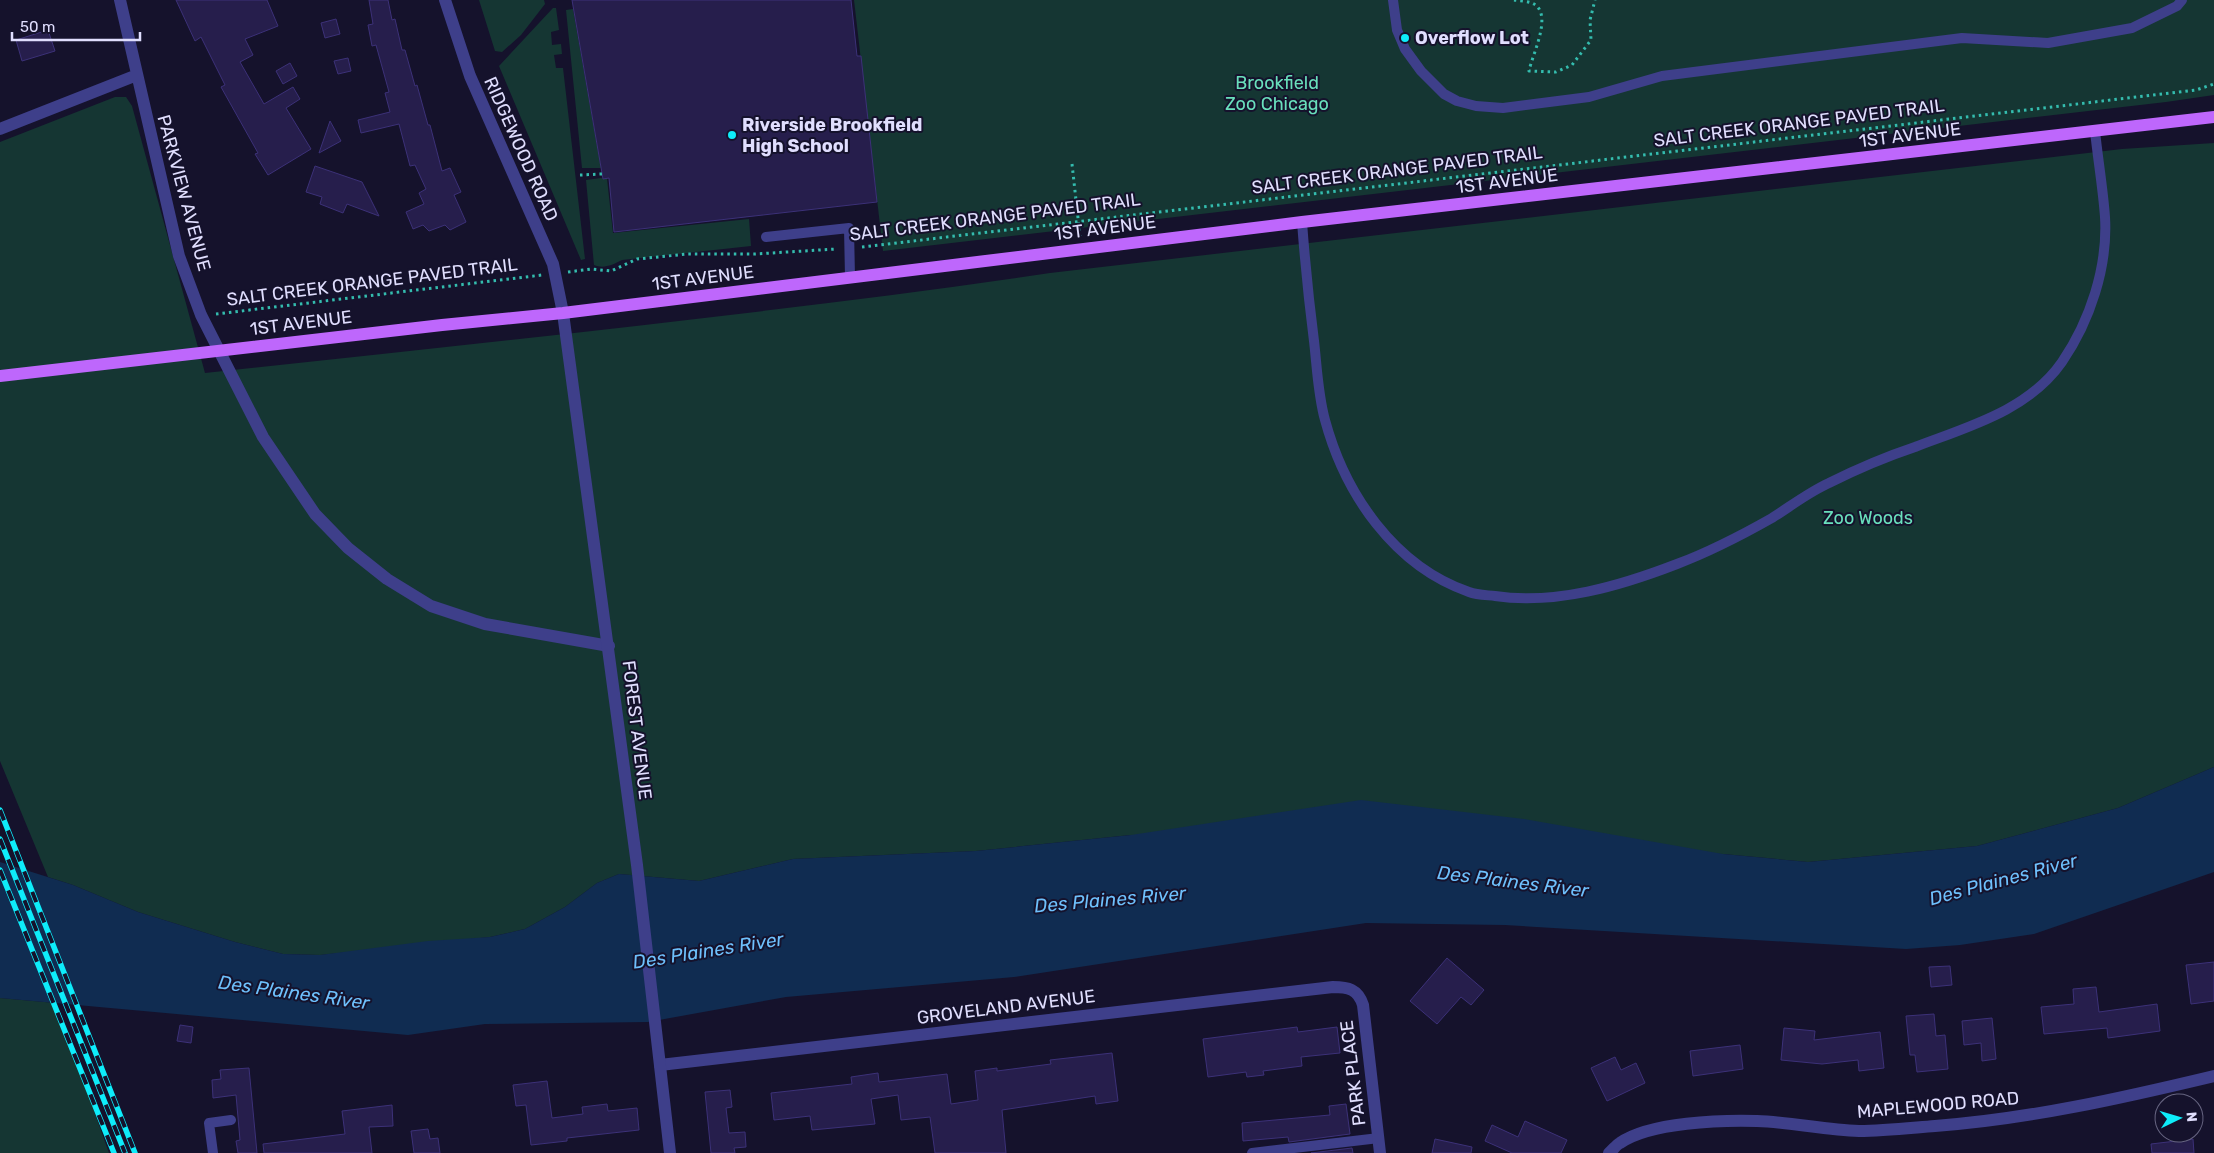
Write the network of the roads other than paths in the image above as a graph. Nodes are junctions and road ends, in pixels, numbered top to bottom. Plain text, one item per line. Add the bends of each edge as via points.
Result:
1 (120, 0) edge
2 (446, 0) edge
3 (1392, 0) edge
4 (2182, 0) edge
5 (137, 75) junction
6 (2214, 116) edge
7 (0, 129) edge
8 (2095, 131) junction
9 (1302, 222) junction
10 (766, 238) dead end
11 (850, 277) junction
12 (563, 312) junction
13 (218, 350) junction
14 (0, 376) edge
15 (609, 646) junction
16 (1356, 992) joint
17 (660, 1065) junction
18 (2214, 1076) edge
19 (231, 1120) dead end
20 (1379, 1138) junction
21 (213, 1153) edge
22 (670, 1153) edge
23 (1252, 1153) edge
24 (1380, 1153) edge
25 (1609, 1153) edge

1 - 5 street, PARKVIEW AVENUE
2 - 12 street, RIDGEWOOD ROAD via 470,76 552,264
3 - 4 lane via 1405,49 1444,94 1476,106 1503,108 1589,97 1662,76 1962,38 2048,43 2132,28 2177,6
5 - 7 street
5 - 13 street, PARKVIEW AVENUE via 179,256
6 - 8 main road, 1ST AVENUE
8 - 9 main road, 1ST AVENUE
8 - 9 lane via 2105,219 2105,246 2099,280 2076,335 2061,362 2042,384 1988,419 1823,485 1771,518 1705,552 1670,567 1584,593 1510,598 1471,593 1437,577 1405,554 1375,524 1336,456 1324,418
9 - 11 main road, 1ST AVENUE
10 - 11 lane via 849,228
11 - 12 main road, 1ST AVENUE
12 - 13 main road, 1ST AVENUE
12 - 15 street, FOREST AVENUE
13 - 14 main road, 1ST AVENUE
13 - 15 street, PARKVIEW AVENUE via 263,437 316,514 348,548 387,579 431,606 485,624
15 - 17 street, FOREST AVENUE
16 - 17 street, GROVELAND AVENUE via 1333,987
16 - 20 street, PARK PLACE via 1363,1005
17 - 22 street, FOREST AVENUE
18 - 25 street, MAPLEWOOD ROAD via 2066,1108 1945,1126 1860,1131 1757,1121 1680,1124 1621,1142
19 - 21 lane via 210,1123
20 - 23 lane
20 - 24 street, PARK PLACE

